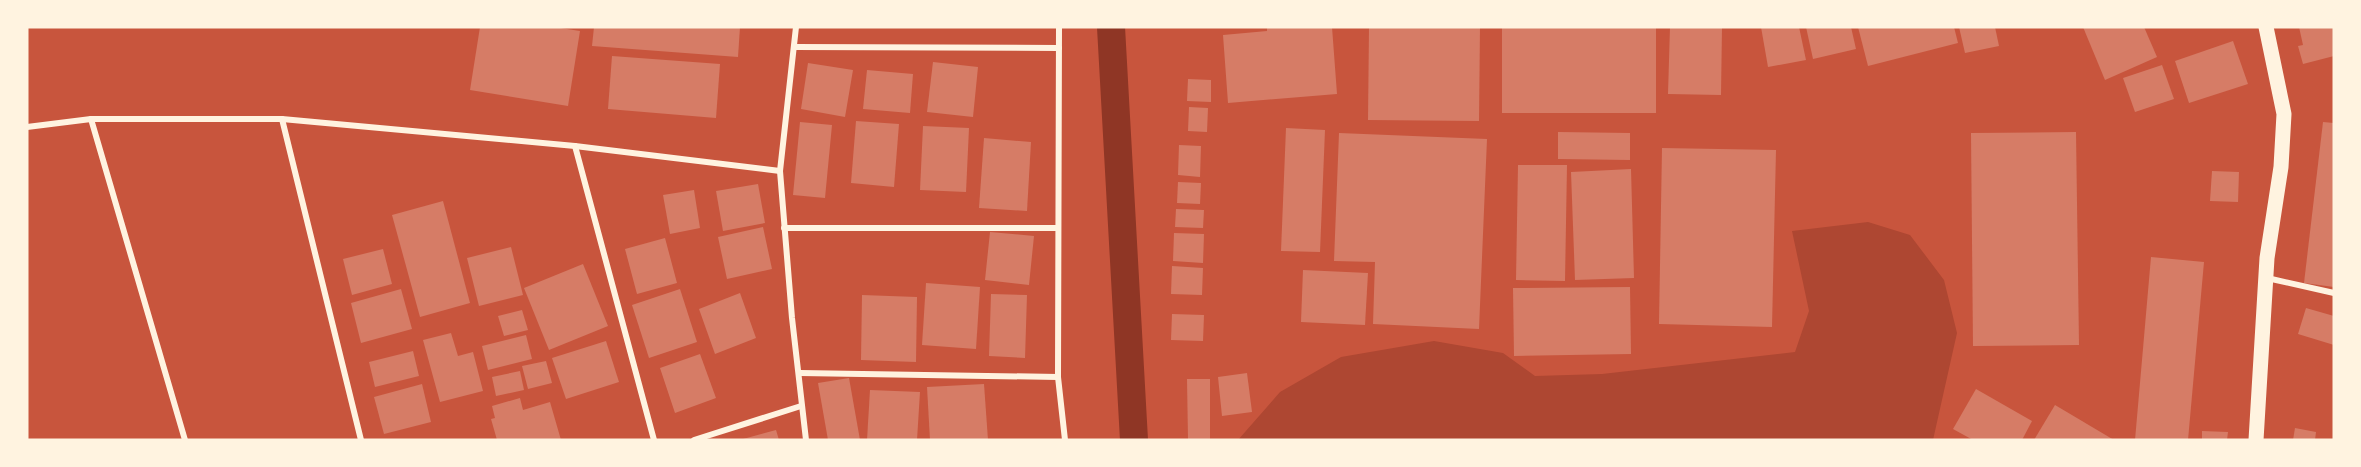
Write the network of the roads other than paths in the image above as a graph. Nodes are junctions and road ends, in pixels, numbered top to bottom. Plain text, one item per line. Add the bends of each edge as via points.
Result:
1 (796, 27) edge
2 (1059, 27) edge
3 (2266, 27) edge
4 (795, 47) junction
5 (1059, 48) junction
6 (282, 118) junction
7 (91, 119) junction
8 (27, 127) edge
9 (575, 147) junction
10 (780, 171) junction
11 (784, 228) junction
12 (1058, 228) junction
13 (2267, 278) junction
14 (2334, 293) edge
15 (800, 374) junction
16 (1058, 377) junction
17 (801, 406) junction
18 (185, 440) edge
19 (361, 440) edge
20 (654, 440) edge
21 (694, 440) edge
22 (806, 440) edge
23 (1065, 440) edge
24 (2256, 440) edge

1 - 4 street
2 - 5 street
3 - 13 main road via 2284,114
4 - 5 street
4 - 10 street
5 - 12 street
6 - 7 street
6 - 9 street
6 - 19 street
7 - 8 street
7 - 18 street
9 - 10 street
9 - 20 street
10 - 11 street
11 - 12 street
11 - 15 street
12 - 16 street
13 - 14 street
13 - 24 main road
15 - 16 street
15 - 17 street
16 - 23 street
17 - 21 street
17 - 22 street

